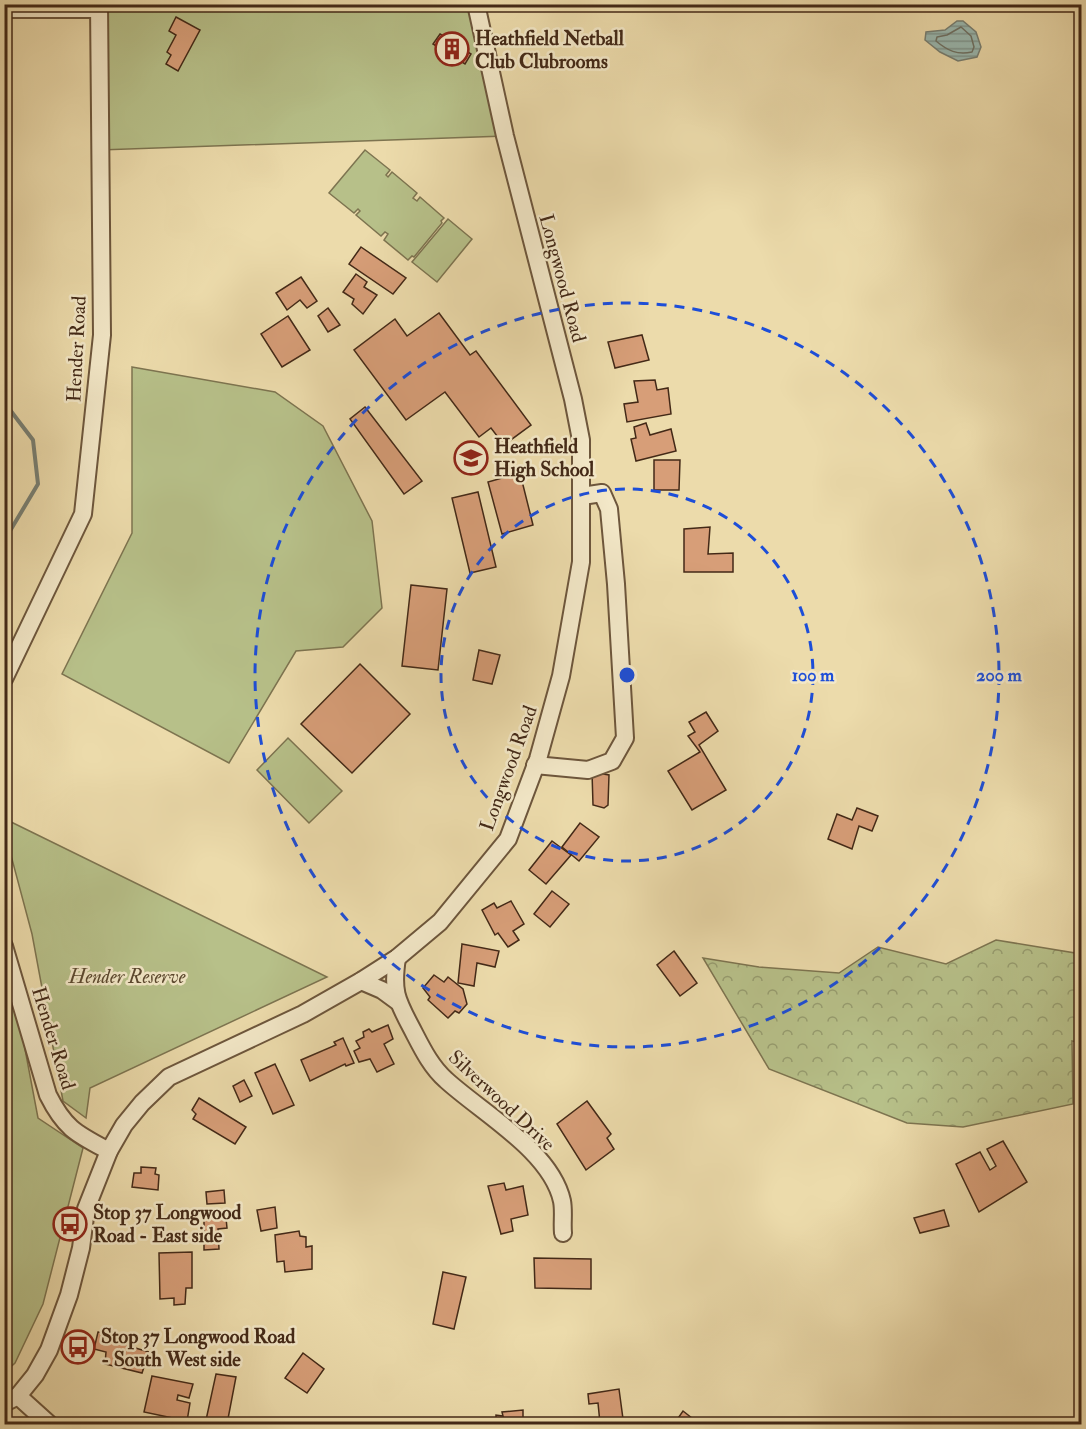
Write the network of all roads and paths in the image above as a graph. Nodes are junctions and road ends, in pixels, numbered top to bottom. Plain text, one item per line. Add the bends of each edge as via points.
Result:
1 (476, 4) edge
2 (99, 7) edge
3 (4, 9) edge
4 (582, 496) junction
5 (4, 679) edge
6 (535, 765) junction
7 (4, 946) edge
8 (397, 958) junction
9 (361, 981) junction
10 (397, 1001) junction
11 (109, 1151) junction
12 (563, 1233) dead end
13 (11, 1399) edge
14 (49, 1425) edge

1 - 4 street, Longwood Road via 505,136 573,399 581,440
2 - 3 street
2 - 5 street, Hender Road via 102,335 83,514
4 - 6 street, Longwood Road via 581,562 561,676
4 - 6 street via 602,493 609,509 625,738 612,761 588,770
6 - 8 street, Longwood Road via 508,838 441,922
7 - 11 street, Hender Road via 48,1095 58,1116 76,1134
8 - 9 street, Longwood Road
8 - 10 street, Silverwood Drive
9 - 10 street
9 - 11 street, Longwood Road via 303,1014 169,1077 124,1125
10 - 12 street, Silverwood Drive via 426,1055 444,1079 527,1146 551,1176 562,1201
11 - 13 street, Longwood Road via 87,1209 64,1313 35,1375
13 - 14 street

